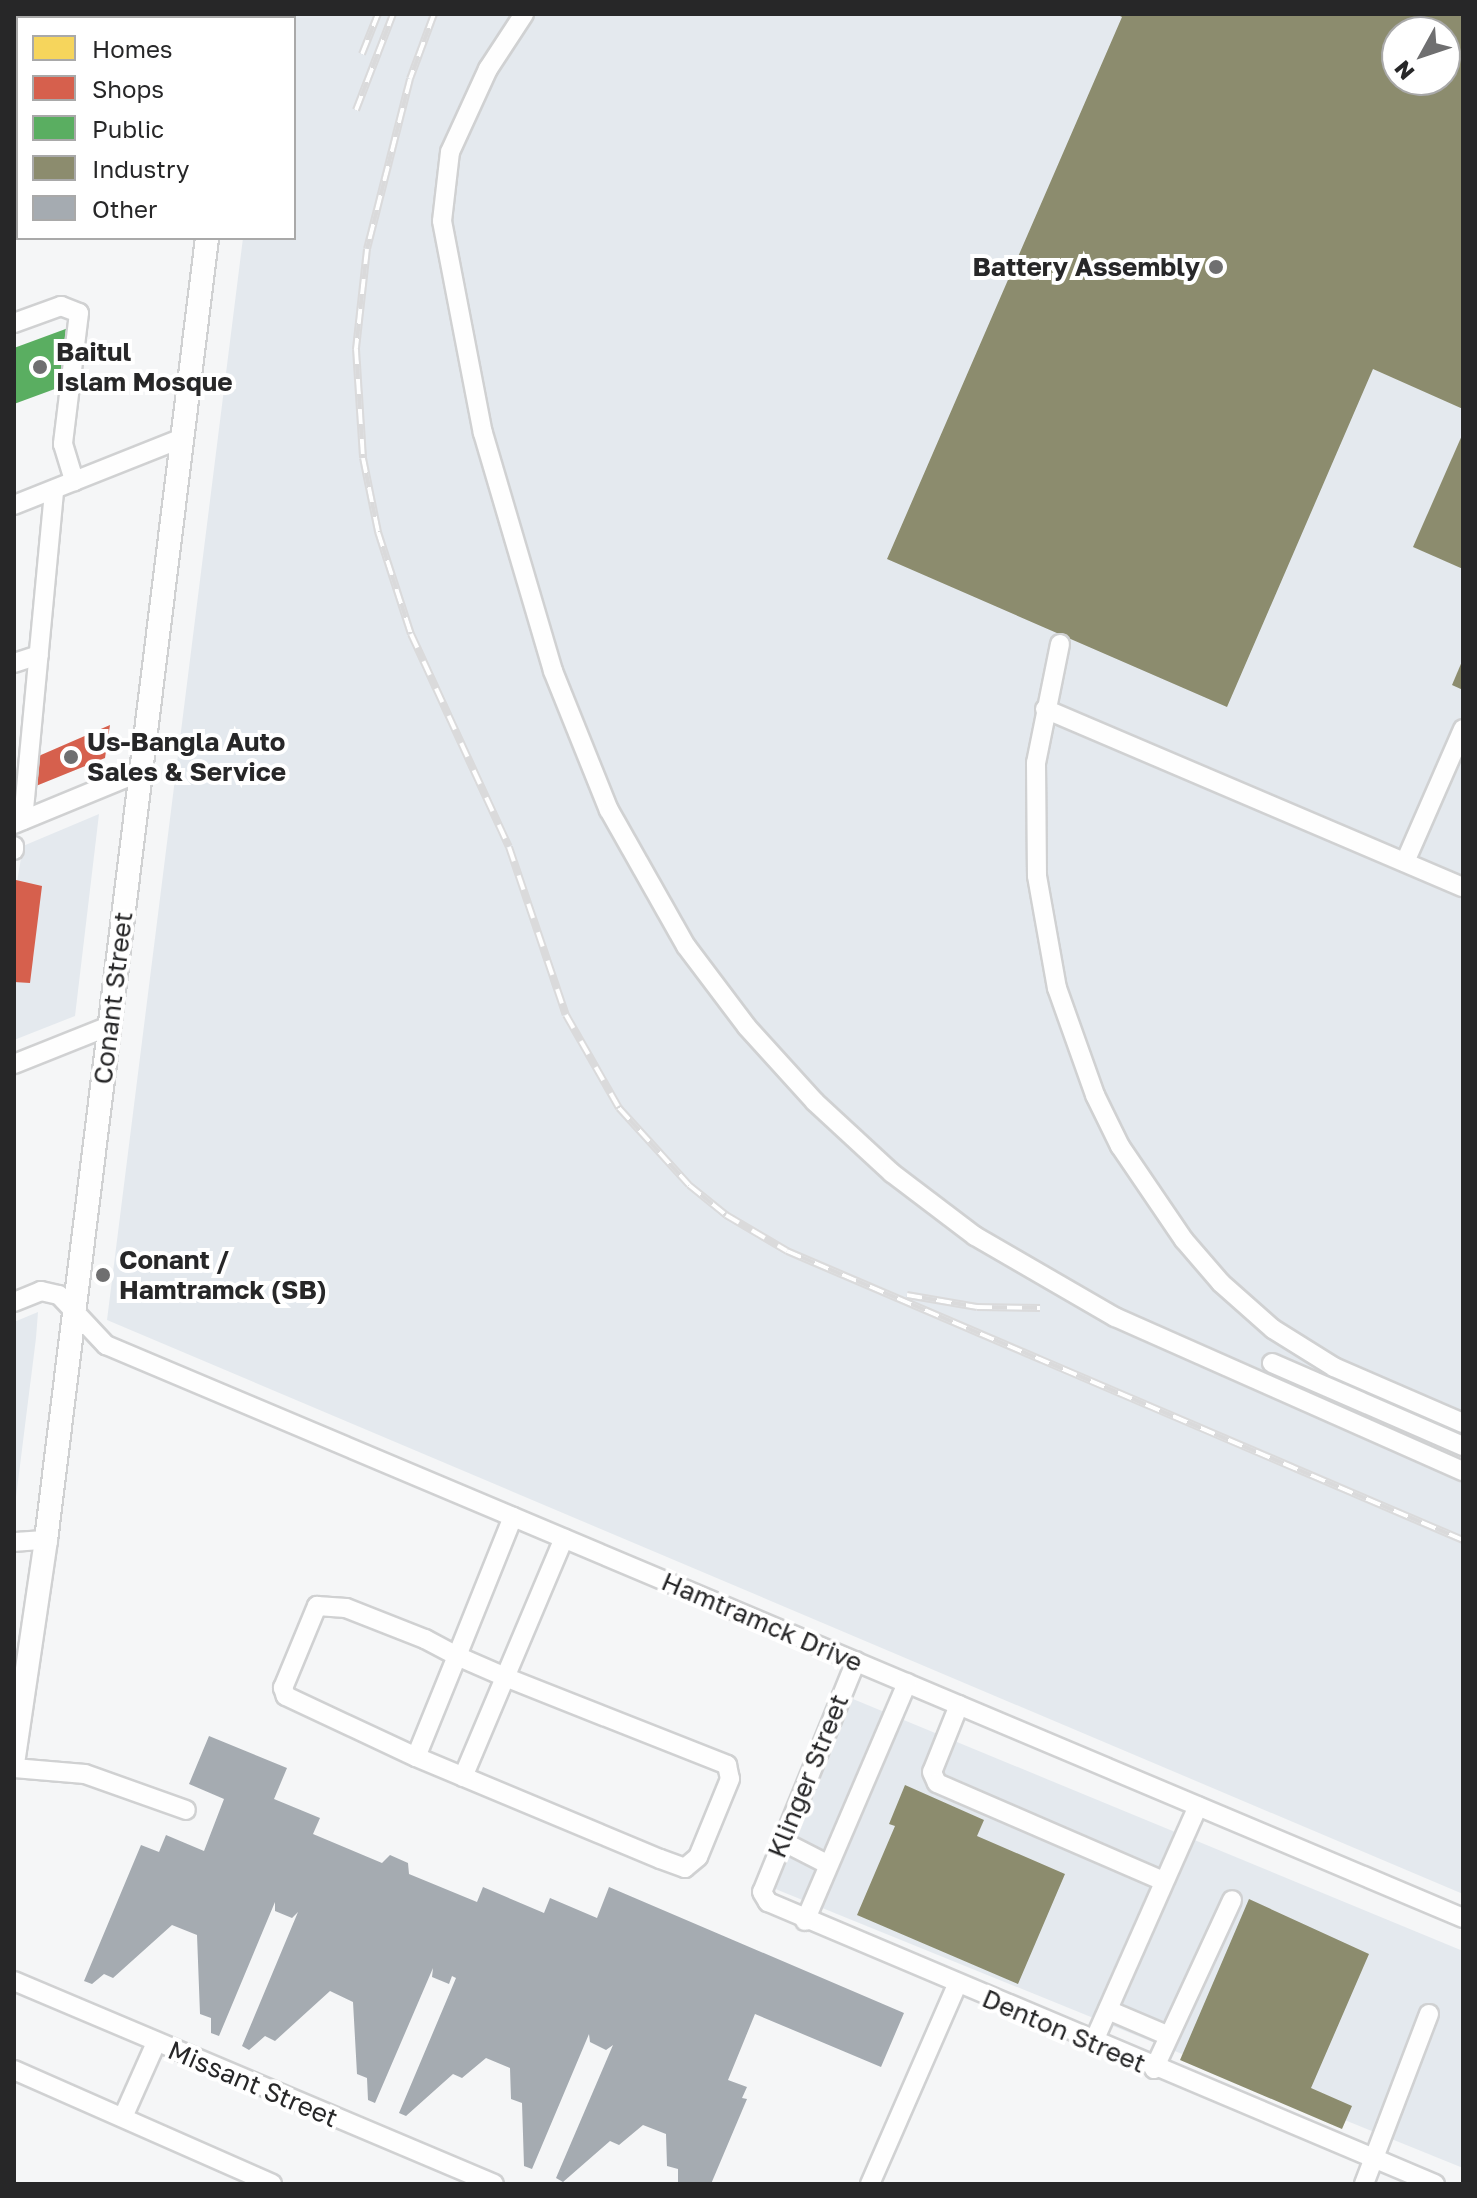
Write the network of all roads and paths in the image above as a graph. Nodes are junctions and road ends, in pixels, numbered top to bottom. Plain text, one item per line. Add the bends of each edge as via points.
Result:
1 (524, 14) edge
2 (207, 240) edge
3 (14, 323) edge
4 (182, 438) junction
5 (74, 481) junction
6 (54, 489) junction
7 (14, 505) edge
8 (1060, 644) dead end
9 (39, 655) junction
10 (14, 663) edge
11 (1045, 709) junction
12 (1463, 729) edge
13 (140, 772) junction
14 (18, 822) edge
15 (1405, 862) junction
16 (1463, 887) edge
17 (109, 1026) junction
18 (14, 1064) edge
19 (14, 1302) edge
20 (75, 1308) junction
21 (1272, 1363) dead end
22 (1463, 1423) edge
23 (1463, 1446) edge
24 (1463, 1471) edge
25 (513, 1517) junction
26 (564, 1538) junction
27 (46, 1540) junction
28 (14, 1542) edge
29 (457, 1656) junction
30 (856, 1661) junction
31 (505, 1677) junction
32 (907, 1683) junction
33 (959, 1705) junction
34 (14, 1757) edge
35 (416, 1757) junction
36 (14, 1768) edge
37 (463, 1777) junction
38 (1198, 1806) junction
39 (186, 1810) dead end
40 (782, 1841) junction
41 (827, 1864) junction
42 (1164, 1881) junction
43 (762, 1892) joint
44 (1232, 1900) dead end
45 (1463, 1918) edge
46 (805, 1921) junction
47 (14, 1981) edge
48 (957, 1985) junction
49 (1108, 2010) junction
50 (1429, 2014) dead end
51 (1169, 2036) junction
52 (156, 2043) junction
53 (1093, 2043) junction
54 (1154, 2069) junction
55 (15, 2072) edge
56 (123, 2117) junction
57 (1375, 2159) junction
58 (272, 2184) edge
59 (494, 2184) edge
60 (870, 2184) edge
61 (1364, 2184) edge
62 (1435, 2184) edge

1 - 24 street via 488,69 450,152 442,221 483,433 553,671 609,810 686,946 747,1027 815,1102 892,1173 975,1236 1115,1317
2 - 4 main road, Conant Street
3 - 5 street via 61,306 79,313 63,444
4 - 5 street
4 - 13 main road, Conant Street
5 - 6 street
6 - 7 street
6 - 9 street
8 - 11 street
9 - 10 street
9 - 14 street
11 - 15 street
11 - 22 street via 1034,820 1044,933 1073,1043 1120,1146 1184,1240 1221,1283 1273,1329 1334,1367
12 - 15 street
13 - 14 street
13 - 17 main road, Conant Street
15 - 16 street
17 - 18 street
17 - 20 main road, Conant Street
19 - 20 street via 41,1291 59,1295
20 - 25 street, Hamtramck Drive via 106,1345
20 - 27 main road, Conant Street
21 - 23 street
25 - 26 street, Hamtramck Drive
25 - 29 street
26 - 30 street, Hamtramck Drive
26 - 31 street
27 - 28 street
27 - 34 main road, Conant Street
29 - 31 street
29 - 35 street
29 - 35 street via 331,1603 317,1606 312,1615 283,1688 286,1696
30 - 32 street, Hamtramck Drive
30 - 40 street, Klinger Street
31 - 37 street
31 - 37 street via 727,1765 730,1779 698,1857 685,1868
32 - 33 street, Hamtramck Drive
32 - 41 street
33 - 38 street, Hamtramck Drive
33 - 42 street via 932,1772 937,1783
35 - 37 street
36 - 39 street via 85,1774
38 - 42 street
38 - 45 street, Hamtramck Drive
40 - 41 street
40 - 43 street, Klinger Street
41 - 46 street
42 - 49 street
43 - 46 street, Denton Street via 777,1910
44 - 51 street
46 - 48 street, Denton Street
47 - 52 street, Missant Street
48 - 53 street, Denton Street
48 - 60 street
49 - 51 street
49 - 53 street
50 - 57 street
51 - 54 street
52 - 56 street
52 - 59 street, Missant Street
53 - 54 street, Denton Street
54 - 57 street, Denton Street
55 - 56 street
56 - 58 street
57 - 61 street
57 - 62 street, Denton Street

